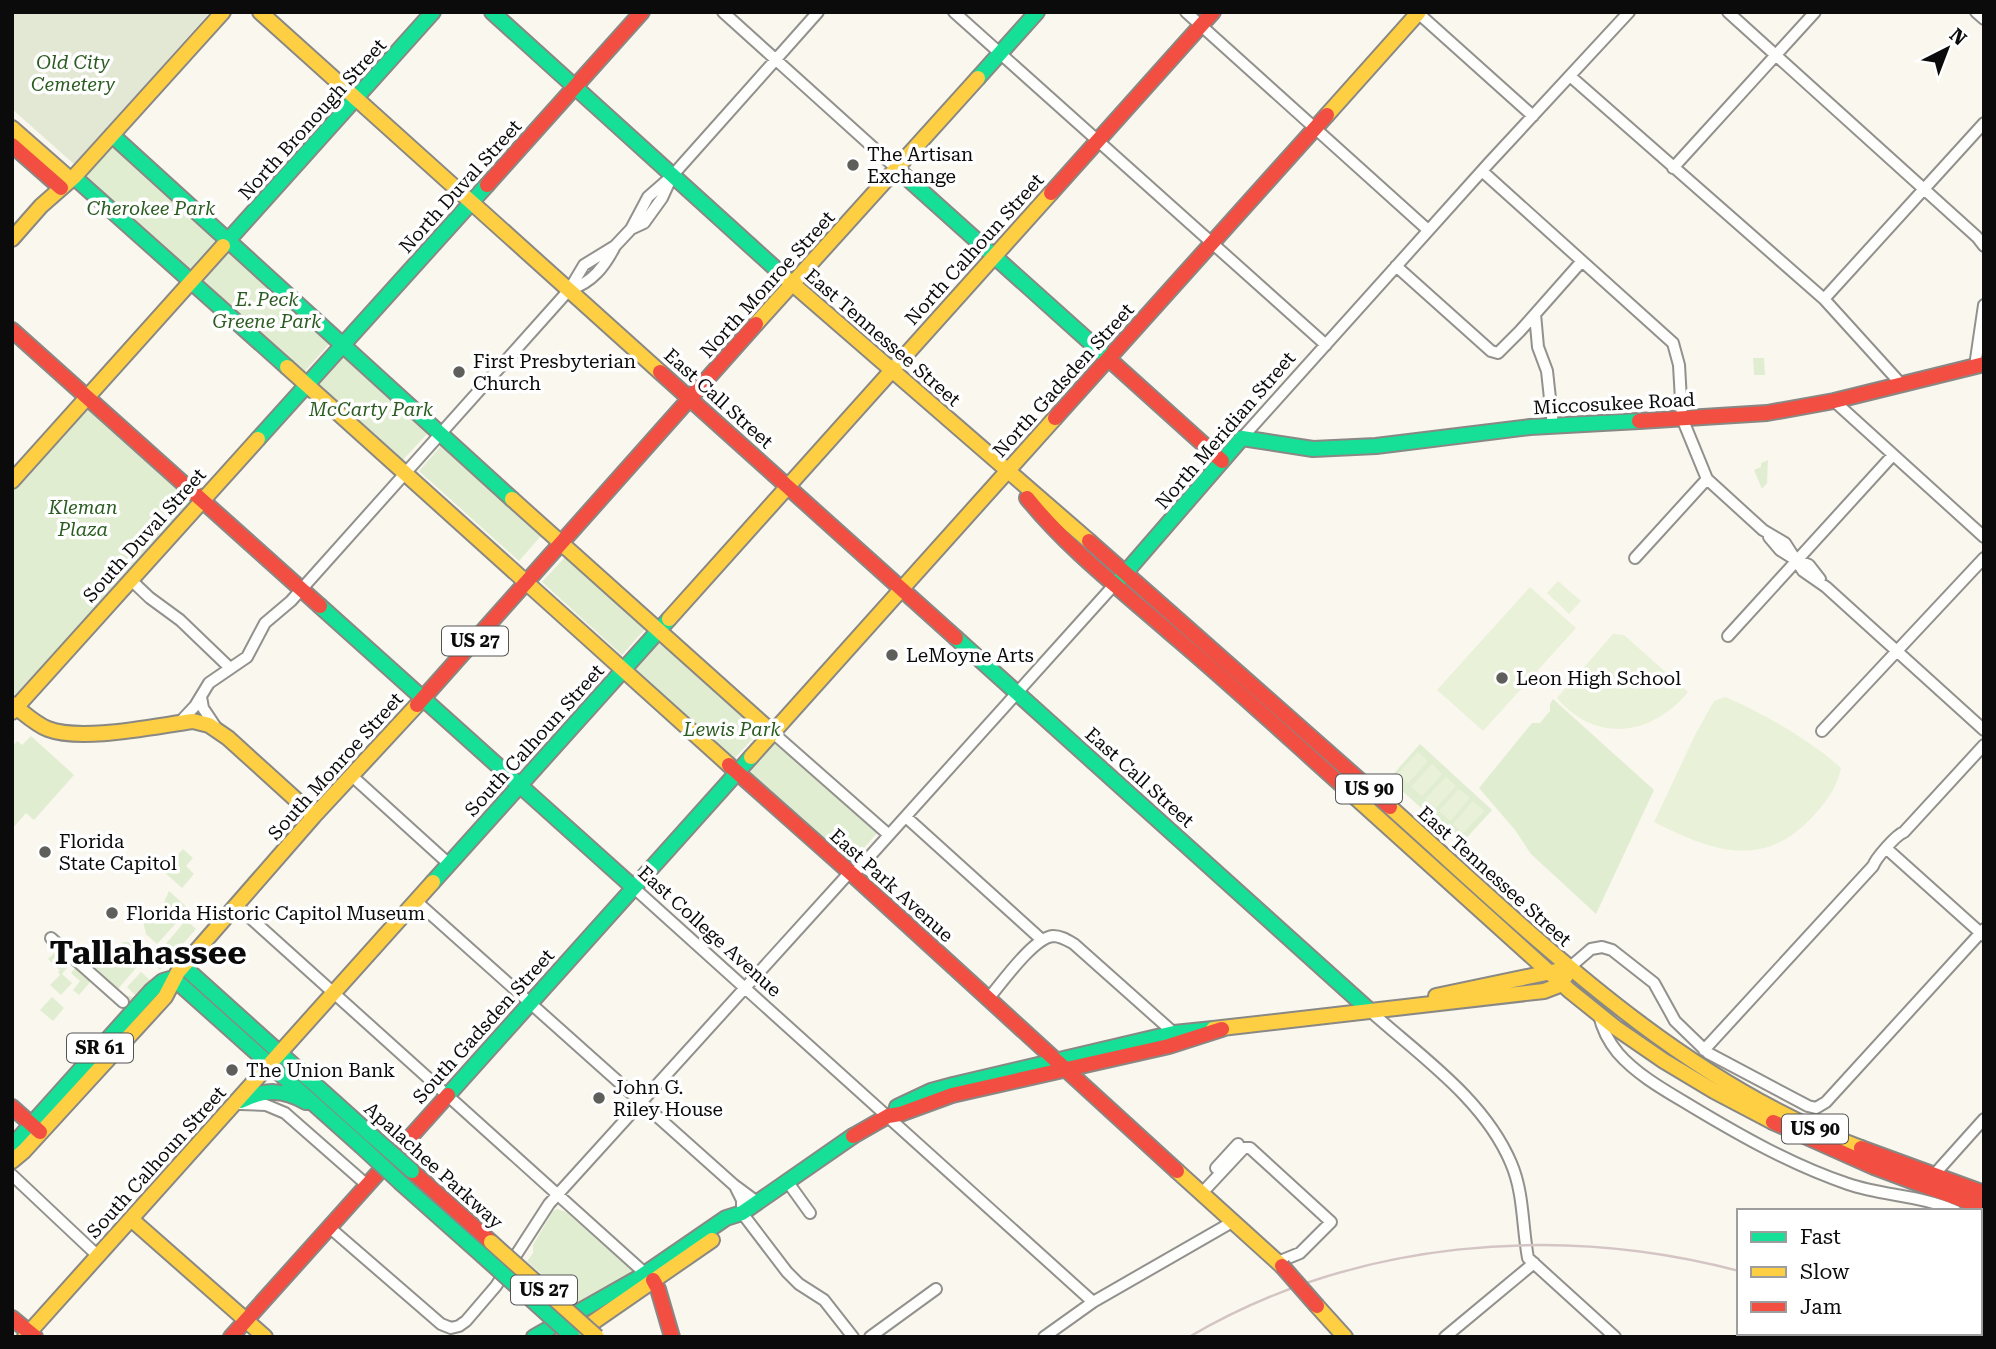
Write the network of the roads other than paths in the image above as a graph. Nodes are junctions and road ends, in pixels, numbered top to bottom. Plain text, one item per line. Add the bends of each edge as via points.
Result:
1 (223, 12) edge
2 (260, 12) edge
3 (433, 12) edge
4 (492, 12) edge
5 (642, 12) edge
6 (723, 12) edge
7 (817, 12) edge
8 (954, 12) edge
9 (1037, 12) edge
10 (1186, 12) edge
11 (1213, 12) edge
12 (1418, 12) edge
13 (1629, 12) edge
14 (1728, 12) edge
15 (1815, 12) edge
16 (1976, 12) edge
17 (1984, 19) edge
18 (1201, 26) junction
19 (1000, 54) junction
20 (1776, 55) junction
21 (775, 59) junction
22 (1570, 76) junction
23 (575, 87) junction
24 (356, 98) junction
25 (1533, 116) junction
26 (1984, 123) edge
27 (1315, 128) junction
28 (112, 135) junction
29 (15, 139) edge
30 (1097, 140) junction
31 (1673, 168) junction
32 (897, 169) junction
33 (1482, 171) junction
34 (672, 176) junction
35 (68, 181) junction
36 (1924, 189) junction
37 (471, 202) junction
38 (1428, 230) junction
39 (12, 239) edge
40 (228, 241) junction
41 (1212, 243) junction
42 (1984, 246) edge
43 (994, 256) junction
44 (1583, 261) junction
45 (1396, 266) junction
46 (191, 283) junction
47 (792, 284) junction
48 (569, 290) junction
49 (1824, 299) junction
50 (1984, 305) edge
51 (1535, 314) junction
52 (12, 330) edge
53 (342, 345) junction
54 (1326, 345) junction
55 (1108, 358) junction
56 (1981, 362) edge
57 (891, 370) junction
58 (305, 384) junction
59 (1902, 384) junction
60 (88, 398) junction
61 (690, 398) junction
62 (1834, 401) junction
63 (1682, 418) junction
64 (1553, 426) junction
65 (440, 434) junction
66 (1242, 438) junction
67 (1893, 454) junction
68 (1222, 461) junction
69 (1007, 471) junction
70 (403, 473) junction
71 (1707, 479) junction
72 (12, 481) edge
73 (787, 486) junction
74 (201, 500) junction
75 (1984, 537) edge
76 (561, 543) junction
77 (1635, 558) dead end
78 (1984, 558) edge
79 (1796, 560) junction
80 (1125, 573) junction
81 (130, 579) junction
82 (526, 582) junction
83 (1114, 585) junction
84 (902, 588) junction
85 (300, 589) junction
86 (658, 629) junction
87 (1728, 636) dead end
88 (1897, 651) junction
89 (1227, 661) junction
90 (230, 668) junction
91 (623, 668) junction
92 (1217, 673) junction
93 (1018, 692) junction
94 (201, 698) junction
95 (423, 699) junction
96 (13, 708) edge
97 (181, 721) junction
98 (218, 730) junction
99 (1984, 730) edge
100 (1822, 731) dead end
101 (772, 732) junction
102 (1984, 745) edge
103 (736, 772) junction
104 (352, 776) junction
105 (1359, 780) junction
106 (519, 786) junction
107 (1348, 791) junction
108 (314, 816) junction
109 (906, 817) junction
110 (889, 835) junction
111 (1889, 852) junction
112 (449, 864) junction
113 (851, 873) junction
114 (633, 887) junction
115 (416, 901) junction
116 (236, 905) junction
117 (1983, 933) edge
118 (51, 937) dead end
119 (1042, 940) junction
120 (1520, 946) junction
121 (183, 966) junction
122 (1569, 968) junction
123 (1555, 977) junction
124 (173, 978) junction
125 (1512, 980) junction
126 (744, 987) junction
127 (334, 993) junction
128 (988, 999) junction
129 (124, 1002) dead end
130 (530, 1003) junction
131 (1370, 1010) junction
132 (1599, 1015) junction
133 (1222, 1029) junction
134 (1174, 1033) junction
135 (1704, 1050) junction
136 (280, 1053) junction
137 (1060, 1064) junction
138 (270, 1065) junction
139 (447, 1095) junction
140 (641, 1102) junction
141 (234, 1105) junction
142 (12, 1107) edge
143 (321, 1111) junction
144 (888, 1116) junction
145 (1984, 1119) edge
146 (36, 1128) junction
147 (1237, 1144) dead end
148 (12, 1146) edge
149 (12, 1161) edge
150 (12, 1175) edge
151 (787, 1181) junction
152 (367, 1185) junction
153 (734, 1185) junction
154 (1928, 1188) junction
155 (1200, 1190) junction
156 (1984, 1193) edge
157 (558, 1195) junction
158 (757, 1202) junction
159 (1959, 1202) edge
160 (1984, 1208) edge
161 (742, 1213) junction
162 (810, 1213) dead end
163 (131, 1219) junction
164 (1234, 1221) junction
165 (329, 1227) junction
166 (98, 1256) junction
167 (1534, 1263) junction
168 (1280, 1264) junction
169 (649, 1277) junction
170 (936, 1289) dead end
171 (1093, 1302) junction
172 (570, 1317) junction
173 (12, 1318) edge
174 (246, 1320) junction
175 (30, 1335) edge
176 (575, 1335) edge
177 (231, 1337) edge
178 (265, 1337) edge
179 (534, 1337) edge
180 (554, 1337) edge
181 (597, 1337) edge
182 (672, 1337) edge
183 (853, 1337) edge
184 (870, 1337) edge
185 (1044, 1337) edge
186 (1345, 1337) edge
187 (1445, 1337) edge
188 (1615, 1337) edge

1 - 28 street
2 - 24 street, East Call Street
3 - 24 street, North Bronough Street
4 - 23 street, US 90
5 - 23 street, North Duval Street
6 - 21 street
7 - 21 street
8 - 19 street
9 - 19 street, North Monroe Street / US 27
10 - 18 street
11 - 18 street, North Calhoun Street
12 - 25 street
12 - 27 street, North Gadsden Street
13 - 22 street, North Meridian Street
14 - 20 street
15 - 20 street
16 - 17 street
18 - 27 street
18 - 30 street, North Calhoun Street
19 - 30 street
19 - 32 street, North Monroe Street / US 27
20 - 31 street
20 - 36 street
21 - 32 street
21 - 34 street
22 - 25 street, North Meridian Street
22 - 31 street
23 - 34 street, US 90
23 - 37 street, North Duval Street
24 - 37 street, East Call Street
24 - 40 street, North Bronough Street
25 - 33 street, North Meridian Street
26 - 36 street
27 - 38 street
27 - 41 street, North Gadsden Street
28 - 35 street
28 - 40 street, East Park Avenue
29 - 35 street, East Park Avenue
30 - 41 street
30 - 43 street, North Calhoun Street
31 - 49 street
32 - 43 street
32 - 47 street, North Monroe Street / US 27
33 - 38 street, North Meridian Street
33 - 44 street
34 - 47 street, East Tennessee Street / US 90
34 - 48 street via 644,223 614,246 607,262 583,286
35 - 39 street
35 - 46 street, East Park Avenue
36 - 42 street
36 - 49 street
37 - 48 street, East Call Street
37 - 53 street, North Duval Street
38 - 45 street, North Meridian Street
40 - 46 street, North Bronough Street
40 - 53 street, East Park Avenue
41 - 54 street
41 - 55 street, North Gadsden Street
43 - 55 street
43 - 57 street, North Calhoun Street
44 - 51 street
44 - 63 street via 1673,343
45 - 51 street via 1491,351 1498,353
45 - 54 street, North Meridian Street
46 - 58 street, East Park Avenue
46 - 60 street, North Bronough Street
47 - 57 street, East Tennessee Street / US 90
47 - 61 street, North Monroe Street / US 27
48 - 61 street, East Call Street
48 - 65 street
49 - 59 street
50 - 56 street
51 - 64 street
52 - 60 street, East College Avenue
53 - 58 street, North Duval Street
53 - 65 street, East Park Avenue
54 - 66 street, North Meridian Street
55 - 68 street
55 - 69 street, North Gadsden Street
56 - 59 street, Miccosukee Road
57 - 69 street, East Tennessee Street / US 90
57 - 73 street, North Calhoun Street
58 - 70 street, East Park Avenue
58 - 74 street, South Duval Street
59 - 62 street, Miccosukee Road
60 - 72 street, North Bronough Street
60 - 74 street, East College Avenue
61 - 73 street, East Call Street
61 - 76 street, North Monroe Street / US 27
62 - 63 street, Miccosukee Road via 1769,413
62 - 67 street
63 - 64 street, Miccosukee Road
63 - 71 street
64 - 66 street, Miccosukee Road via 1313,449
65 - 70 street
65 - 76 street, East Park Avenue
66 - 68 street, North Meridian Street
67 - 75 street
67 - 79 street
68 - 80 street, North Meridian Street
69 - 80 street, East Tennessee Street / US 90
69 - 83 street, East Tennessee Street / US 90 via 1046,521
69 - 84 street, North Gadsden Street
70 - 82 street, East Park Avenue
70 - 85 street
71 - 77 street
71 - 79 street
73 - 84 street, East Call Street
73 - 86 street, North Calhoun Street
74 - 81 street, South Duval Street
74 - 85 street, East College Avenue
76 - 82 street, North Monroe Street / US 27
76 - 86 street, East Park Avenue
78 - 88 street
79 - 87 street
79 - 88 street
80 - 83 street, North Meridian Street
80 - 89 street, East Tennessee Street / US 90
81 - 90 street
81 - 96 street, South Duval Street
82 - 91 street, East Park Avenue
82 - 95 street, South Monroe Street / US 27
83 - 92 street, East Tennessee Street / US 90
83 - 93 street, North Meridian Street
84 - 93 street, East Call Street
84 - 101 street, North Gadsden Street
85 - 90 street via 265,623 247,657
85 - 95 street, East College Avenue
86 - 91 street, North Calhoun Street
86 - 101 street, East Park Avenue
88 - 99 street
88 - 100 street
89 - 92 street
89 - 105 street, East Tennessee Street / US 90
90 - 94 street via 209,684
91 - 103 street, East Park Avenue
91 - 106 street, South Calhoun Street
92 - 107 street, East Tennessee Street / US 90
93 - 109 street, North Meridian Street
93 - 131 street, East Call Street
94 - 97 street
94 - 98 street
95 - 104 street, South Monroe Street / US 27
95 - 106 street, East College Avenue
96 - 97 street via 62,733 87,734
97 - 98 street
98 - 108 street
101 - 103 street, North Gadsden Street
101 - 110 street, East Park Avenue
102 - 111 street via 1904,832 1896,835
103 - 113 street, East Park Avenue
103 - 114 street, South Gadsden Street
104 - 108 street, South Monroe Street / US 27
104 - 112 street
105 - 107 street
105 - 122 street, East Tennessee Street / US 90
106 - 112 street, South Calhoun Street
106 - 114 street, East College Avenue
107 - 120 street, East Tennessee Street / US 90
108 - 116 street, South Monroe Street / US 27
109 - 110 street, North Meridian Street
109 - 119 street
110 - 113 street, North Meridian Street
111 - 117 street
111 - 135 street via 1878,856
112 - 115 street, South Calhoun Street
113 - 126 street, North Meridian Street
113 - 128 street, East Park Avenue
114 - 126 street, East College Avenue
114 - 130 street, South Gadsden Street
115 - 127 street, South Calhoun Street
115 - 130 street
116 - 121 street, South Monroe Street / US 27
116 - 127 street
117 - 135 street via 1819,1108
118 - 129 street
119 - 128 street
119 - 134 street via 1060,937 1074,944
120 - 123 street, East Tennessee Street / US 90
120 - 125 street via 1524,967
121 - 124 street, South Monroe Street / US 27
121 - 136 street, Apalachee Parkway / US 27
122 - 123 street
122 - 135 street via 1595,947 1614,951 1651,981 1675,1021
122 - 154 street, East Tennessee Street / US 90 via 1677,1050 1754,1098 1853,1145
123 - 125 street
123 - 131 street via 1555,987 1544,991
123 - 132 street, East Tennessee Street / US 90
124 - 138 street, Apalachee Parkway / US 27
124 - 146 street, South Monroe Street / SR 61 via 151,991
125 - 131 street
126 - 140 street, North Meridian Street
126 - 144 street, East College Avenue
127 - 136 street, South Calhoun Street
127 - 139 street
128 - 137 street, East Park Avenue
130 - 139 street, South Gadsden Street
130 - 140 street
131 - 133 street
131 - 167 street, East Call Street via 1459,1090 1493,1130 1511,1163 1528,1258
132 - 154 street, East Tennessee Street / US 90 via 1671,1065 1766,1118
132 - 154 street, East Tennessee Street via 1607,1038 1630,1064 1735,1132 1844,1182 1883,1193
133 - 134 street
133 - 137 street via 1169,1046
134 - 137 street
136 - 138 street, South Calhoun Street
136 - 181 street, Apalachee Parkway / US 27, bridge
137 - 144 street via 931,1091
137 - 155 street, East Park Avenue
138 - 141 street, South Calhoun Street
138 - 143 street, Apalachee Parkway / US 27
139 - 152 street, South Gadsden Street
139 - 157 street
140 - 153 street
140 - 157 street, North Meridian Street
141 - 143 street via 257,1093 276,1090
141 - 152 street via 262,1104 285,1113
141 - 163 street, South Calhoun Street
142 - 146 street
143 - 176 street, Apalachee Parkway / US 27, bridge
144 - 151 street
144 - 171 street, East College Avenue
145 - 154 street
146 - 148 street, South Monroe Street / SR 61
146 - 149 street, South Monroe Street / SR 61
147 - 155 street
150 - 166 street
151 - 158 street
151 - 162 street
152 - 165 street, South Gadsden Street
153 - 158 street
153 - 161 street
154 - 159 street, East Tennessee Street / US 90
155 - 164 street, East Park Avenue
155 - 168 street via 1250,1147 1331,1222 1300,1254
156 - 159 street, East Tennessee Street / US 90
157 - 165 street, North Meridian Street via 496,1286 466,1321 451,1328
157 - 169 street
158 - 161 street
159 - 160 street, East Tennessee Street / US 90
161 - 169 street via 731,1226
161 - 183 street via 787,1272 824,1300
163 - 166 street, South Calhoun Street
163 - 174 street
164 - 168 street, East Park Avenue
164 - 171 street
165 - 174 street, South Gadsden Street
166 - 175 street, South Calhoun Street
167 - 187 street
167 - 188 street
168 - 186 street, East Park Avenue, bridge
169 - 172 street
169 - 176 street
169 - 182 street via 658,1289
170 - 184 street
171 - 185 street
172 - 179 street
172 - 180 street
173 - 175 street
174 - 177 street, South Gadsden Street
174 - 178 street

